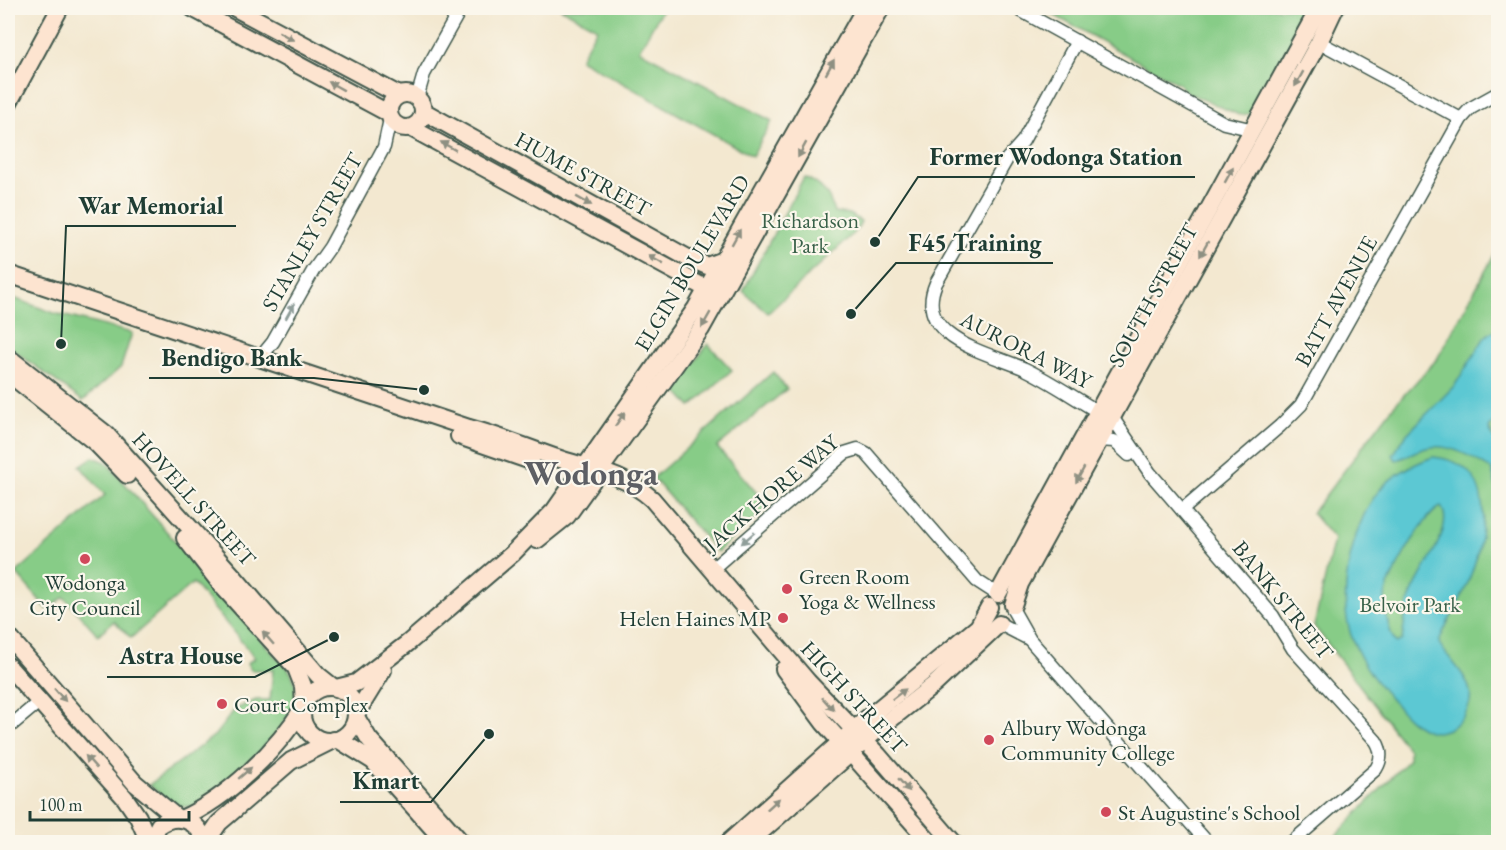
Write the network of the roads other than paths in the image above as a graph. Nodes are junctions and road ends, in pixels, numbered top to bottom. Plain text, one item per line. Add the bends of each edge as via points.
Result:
1 (60, 8) edge
2 (235, 8) edge
3 (461, 8) edge
4 (865, 8) edge
5 (881, 8) edge
6 (1016, 8) edge
7 (1319, 8) edge
8 (1335, 8) edge
9 (201, 10) edge
10 (1313, 38) junction
11 (1077, 41) junction
12 (324, 56) junction
13 (315, 74) junction
14 (1498, 93) edge
15 (411, 99) junction
16 (8, 104) edge
17 (389, 116) junction
18 (1461, 119) junction
19 (411, 128) junction
20 (1254, 140) junction
21 (493, 150) junction
22 (485, 166) junction
23 (546, 180) junction
24 (538, 195) junction
25 (625, 224) junction
26 (617, 239) junction
27 (723, 260) junction
28 (8, 274) edge
29 (728, 283) junction
30 (8, 285) edge
31 (706, 289) junction
32 (8, 357) edge
33 (256, 357) junction
34 (8, 373) edge
35 (1104, 414) junction
36 (101, 439) junction
37 (1098, 441) junction
38 (590, 473) junction
39 (1150, 473) junction
40 (1055, 503) junction
41 (1182, 510) junction
42 (1023, 561) junction
43 (711, 570) junction
44 (229, 582) junction
45 (993, 601) junction
46 (1013, 607) junction
47 (1000, 624) junction
48 (8, 636) edge
49 (1030, 640) junction
50 (408, 643) junction
51 (8, 666) edge
52 (38, 669) junction
53 (23, 684) junction
54 (334, 688) junction
55 (39, 702) junction
56 (304, 706) junction
57 (356, 716) junction
58 (8, 728) edge
59 (336, 740) junction
60 (853, 742) junction
61 (179, 819) junction
62 (452, 841) edge
63 (150, 843) edge
64 (205, 843) edge
65 (729, 843) edge
66 (749, 843) edge
67 (930, 843) edge
68 (954, 843) edge
69 (1208, 843) edge
70 (1292, 843) edge

1 - 16 street
2 -> 12 street, HUME STREET
3 - 15 street
27 -> 4 street, ELGIN BOULEVARD
5 -> 29 street, ELGIN BOULEVARD
6 - 11 street
7 - 10 street, SOUTH STREET
8 - 10 street, SOUTH STREET
9 - 13 street
10 - 18 street
10 - 20 street, SOUTH STREET
11 - 20 street
11 - 35 street, AURORA WAY via 1023,141 1007,159 936,283 931,301 935,319 946,333 982,354 1024,369
12 - 13 street
12 - 15 street, HUME STREET
17 -> 13 street
14 - 18 street, BATT AVENUE via 1471,108
15 - 17 street via 391,102
15 - 19 street via 419,122
15 - 21 street, HUME STREET
17 - 19 street via 401,128
33 -> 17 street, STANLEY STREET via 273,342 312,271 330,247 384,147
18 - 41 street, BATT AVENUE via 1306,398 1280,426
22 -> 19 street, HUME STREET
20 - 35 street, SOUTH STREET
21 - 22 street
21 - 23 street, HUME STREET
22 - 24 street, HUME STREET
23 - 24 street
23 -> 25 street, HUME STREET
24 - 26 street, HUME STREET
25 - 26 street
25 - 27 street, HUME STREET via 703,265
31 -> 26 street, HUME STREET
27 - 31 street, ELGIN BOULEVARD
28 - 33 street, HIGH STREET
29 - 31 street
29 -> 38 street, ELGIN BOULEVARD via 694,339
30 - 38 street, HIGH STREET
38 -> 31 street, ELGIN BOULEVARD
32 - 36 street, HOVELL STREET
33 - 38 street, HIGH STREET
34 - 36 street, HOVELL STREET
35 - 37 street, SOUTH STREET
35 - 39 street, BANK STREET
35 - 40 street, SOUTH STREET
36 - 44 street, HOVELL STREET
37 - 39 street, BANK STREET via 1117,443
37 -> 40 street, SOUTH STREET
38 - 43 street, HIGH STREET via 626,480 650,496
38 - 50 street, ELGIN BOULEVARD via 558,526 512,554
38 - 60 street, HIGH STREET via 645,507
39 - 41 street, BANK STREET
40 - 42 street, SOUTH STREET
41 - 70 street, BANK STREET via 1273,616 1293,649 1376,741 1381,754 1376,769
42 - 45 street, SOUTH STREET
42 - 46 street, SOUTH STREET
45 -> 43 street, JACK HORE WAY via 866,453 858,449 845,453
43 -> 60 street, HIGH STREET
44 - 54 street, HOVELL STREET
56 -> 44 street, HOVELL STREET via 303,686 296,668
45 - 46 street via 1008,597
45 - 47 street via 990,618
60 -> 45 street, SOUTH STREET via 978,627
46 - 47 street via 1011,620
46 - 49 street
47 - 49 street
47 - 60 street, SOUTH STREET via 935,684
48 - 52 street
49 - 69 street
50 - 54 street, ELGIN BOULEVARD via 356,683
50 - 57 street, ELGIN BOULEVARD via 373,682
51 - 53 street
52 - 53 street
52 -> 61 street via 141,789
53 - 55 street
54 - 56 street via 315,691
54 - 57 street via 350,697
55 - 58 street
63 -> 55 street via 130,804
56 - 59 street via 303,720 309,732
61 -> 56 street via 206,807 274,747
57 - 59 street via 349,733
57 - 62 street via 369,739
59 - 62 street via 373,761
59 - 64 street via 291,761 219,823
65 -> 60 street, SOUTH STREET
60 - 66 street, SOUTH STREET
60 - 67 street, HIGH STREET
60 -> 68 street, HIGH STREET
61 - 63 street via 159,825
61 - 64 street via 198,828

